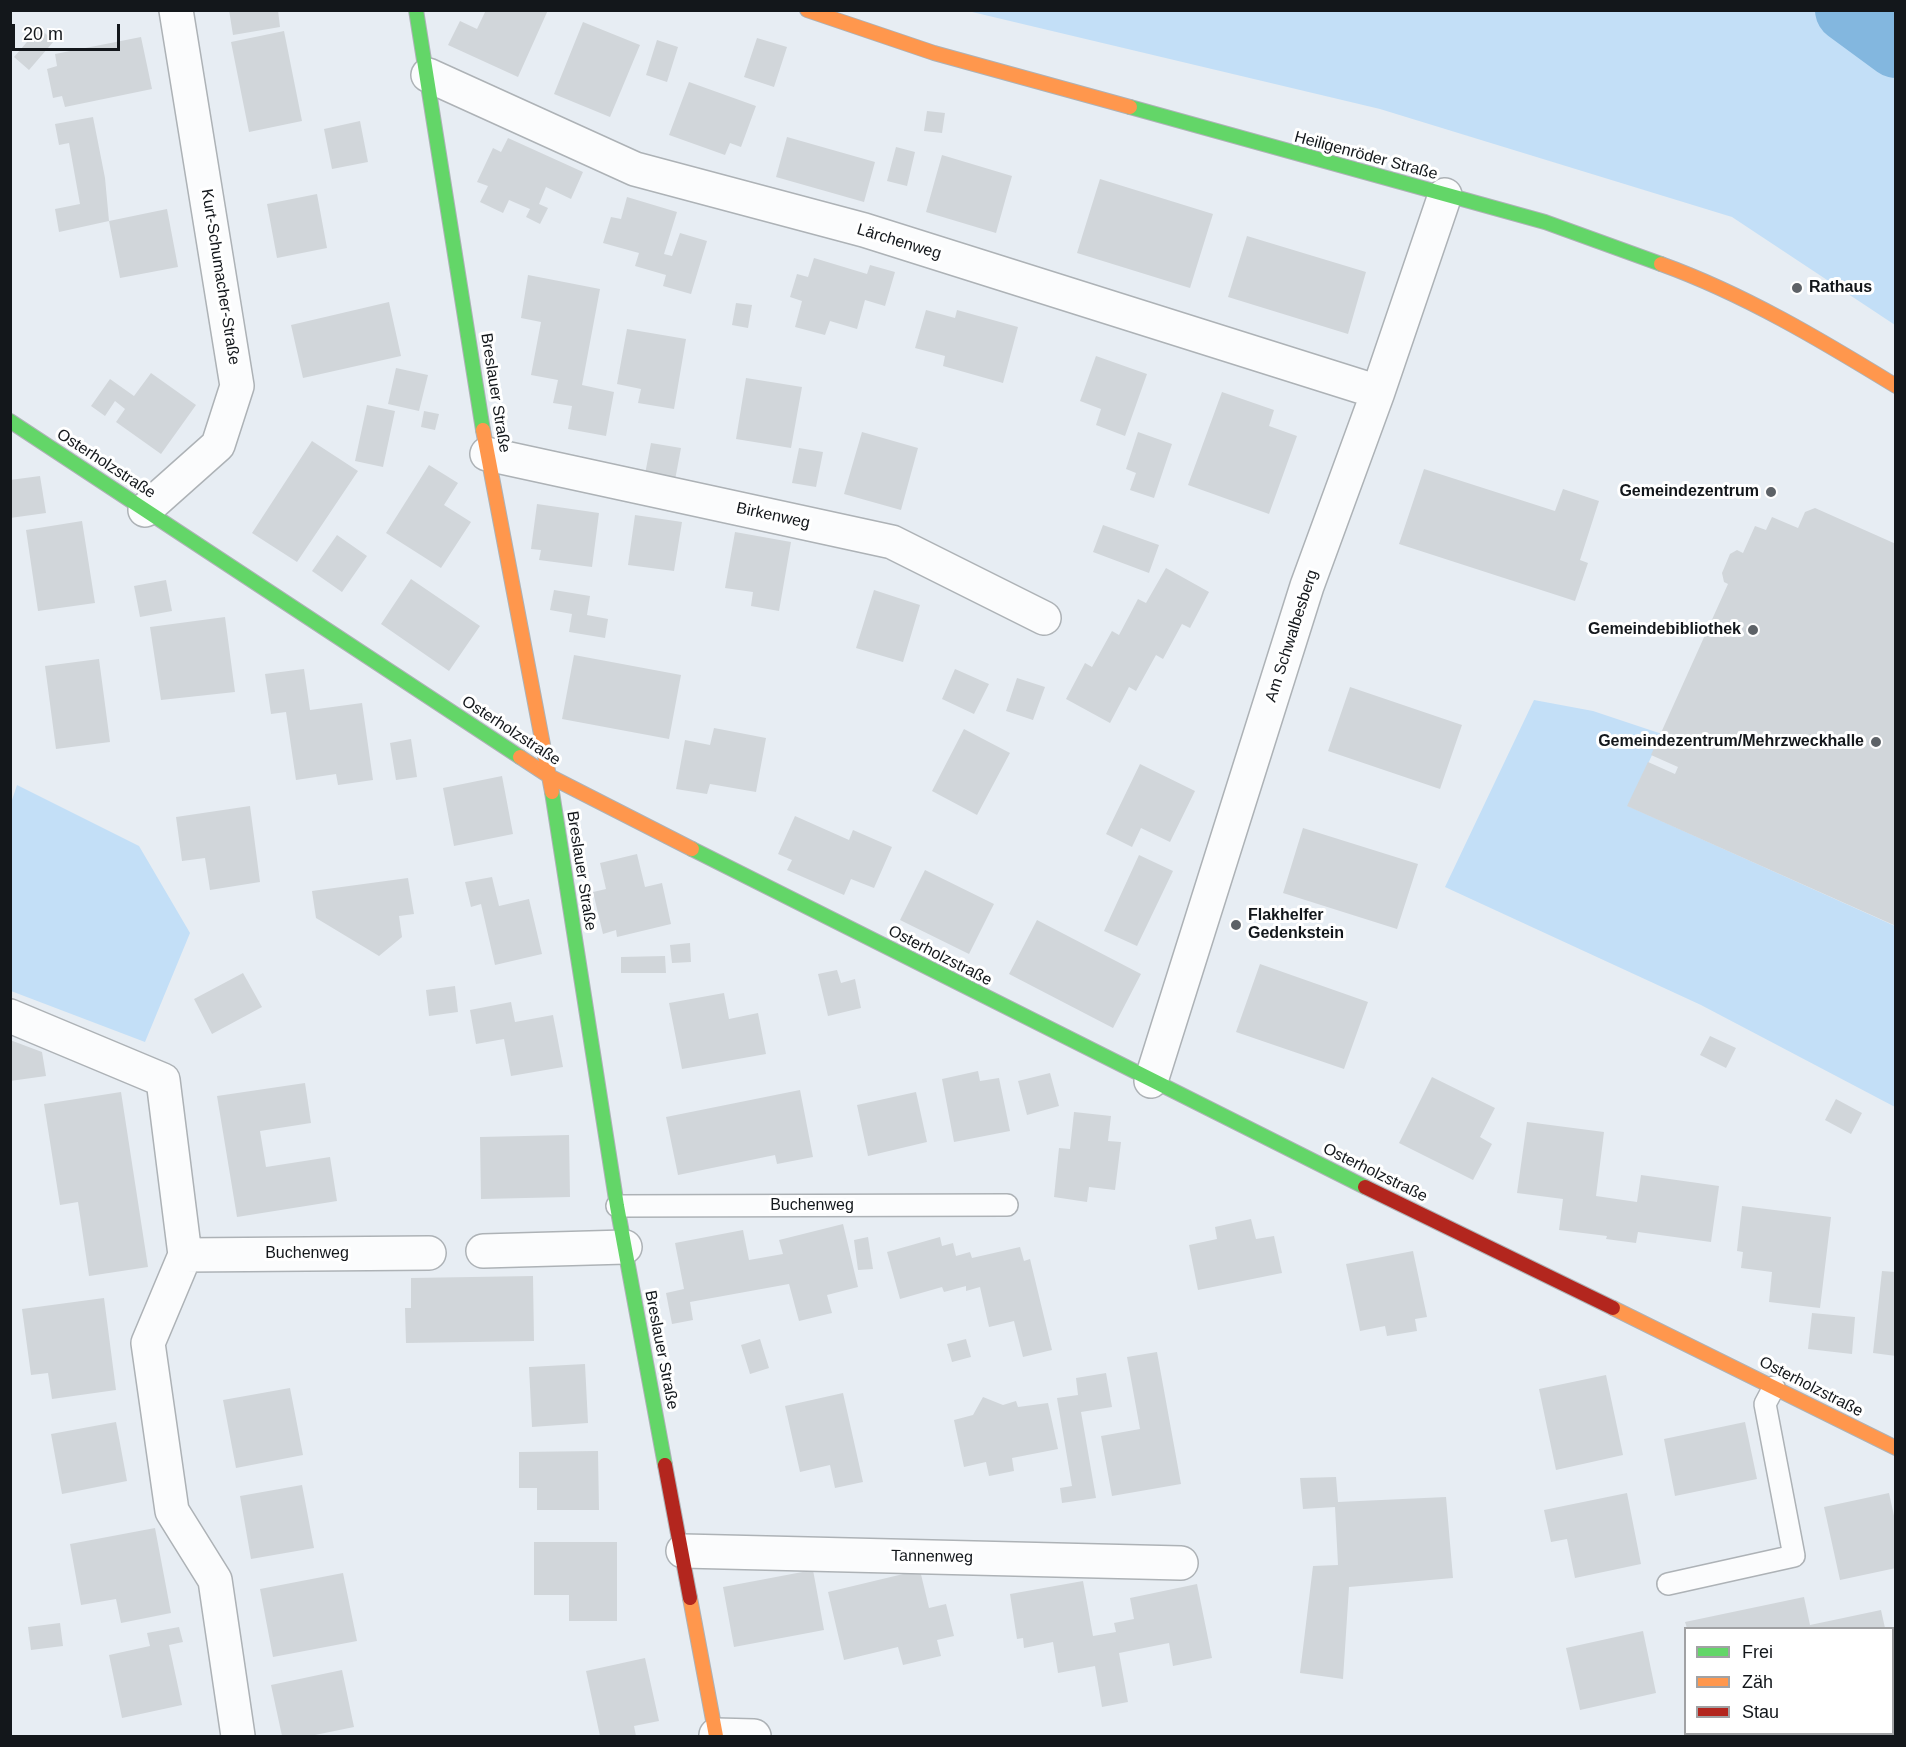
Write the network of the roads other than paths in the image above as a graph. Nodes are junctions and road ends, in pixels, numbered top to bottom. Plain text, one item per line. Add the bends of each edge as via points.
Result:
1 (176, 10) edge
2 (416, 10) edge
3 (807, 10) edge
4 (428, 75) junction
5 (1445, 195) junction
6 (1896, 386) edge
7 (1378, 392) junction
8 (10, 421) edge
9 (487, 454) junction
10 (145, 510) junction
11 (1044, 618) dead end
12 (549, 776) junction
13 (10, 1016) edge
14 (1151, 1081) junction
15 (1007, 1205) dead end
16 (617, 1206) junction
17 (625, 1247) junction
18 (483, 1251) dead end
19 (429, 1253) dead end
20 (185, 1255) junction
21 (1774, 1387) junction
22 (1896, 1448) edge
23 (683, 1551) junction
24 (1181, 1563) dead end
25 (1668, 1584) dead end
26 (716, 1736) edge
27 (238, 1737) edge
28 (754, 1737) edge

1 - 10 street, Kurt-Schumacher-Straße via 237,386 218,445
2 - 4 street, Breslauer Straße
3 - 5 street, Heiligenröder Straße via 934,53
4 - 7 street, Lärchenweg via 635,169 864,230
4 - 9 street, Breslauer Straße
5 - 6 street, Heiligenröder Straße via 1545,222 1685,273 1812,335
5 - 7 street, Am Schwalbesberg
7 - 14 street, Am Schwalbesberg via 1307,586
8 - 10 street, Osterholzstraße
9 - 11 street, Birkenweg via 892,542
9 - 12 street, Breslauer Straße
10 - 12 street, Osterholzstraße
12 - 14 street, Osterholzstraße
12 - 16 street, Breslauer Straße
13 - 20 street via 163,1080
14 - 21 street, Osterholzstraße
15 - 16 lane, Buchenweg
16 - 17 street, Breslauer Straße
17 - 18 street
17 - 23 street, Breslauer Straße
19 - 20 street, Buchenweg
20 - 27 street via 148,1343 172,1511 215,1580
21 - 22 street, Osterholzstraße
21 - 25 lane via 1765,1404 1794,1556
23 - 24 street, Tannenweg
23 - 26 street, Breslauer Straße
26 - 28 street

